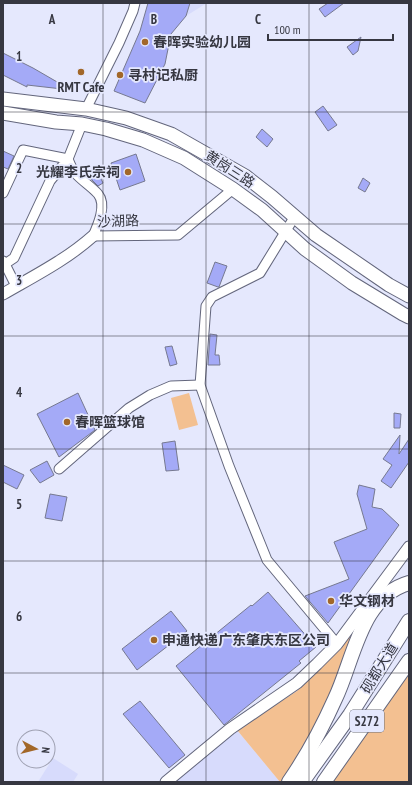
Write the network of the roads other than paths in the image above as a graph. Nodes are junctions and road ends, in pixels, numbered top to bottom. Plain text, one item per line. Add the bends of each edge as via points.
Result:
1 (135, 3) edge
2 (3, 99) edge
3 (86, 109) junction
4 (3, 112) edge
5 (82, 124) junction
6 (68, 159) junction
7 (233, 188) junction
8 (3, 193) edge
9 (295, 216) junction
10 (285, 231) junction
11 (93, 236) junction
12 (4, 262) edge
13 (16, 286) junction
14 (3, 294) edge
15 (409, 296) edge
16 (409, 317) edge
17 (200, 385) junction
18 (59, 469) dead end
19 (409, 547) edge
20 (409, 583) edge
21 (409, 621) edge
22 (337, 644) junction
23 (409, 660) edge
24 (166, 782) edge
25 (289, 782) edge
26 (302, 782) edge
27 (324, 782) edge

1 - 3 street via 119,43
2 - 3 main road, 黄岗三路
3 - 9 main road, 黄岗三路 via 126,118 171,134 245,176
4 - 5 main road, 黄岗三路
5 - 6 street
5 - 7 main road, 黄岗三路 via 106,128 143,140 184,158
6 - 8 street via 23,150
6 - 11 street via 74,172 99,195 101,201 101,215
6 - 12 street via 50,181 14,258
7 - 10 main road, 黄岗三路
7 - 11 street, 沙湖路 via 178,235
9 - 10 street
9 - 15 main road, 黄岗三路 via 316,235 389,286
10 - 16 main road, 黄岗三路 via 352,283
10 - 17 street via 260,273 212,297 206,306
11 - 13 street, 沙湖路 via 52,266
12 - 13 street
13 - 14 street, 沙湖路
17 - 18 street via 171,386 150,395 130,408
17 - 22 street via 267,560
19 - 22 street
20 - 25 main road via 393,590 371,612 362,628 336,698 318,735
21 - 26 main road, 砚都大道 / S272 via 350,715
22 - 24 street via 297,683 230,729
23 - 27 main road, 砚都大道 / S272

